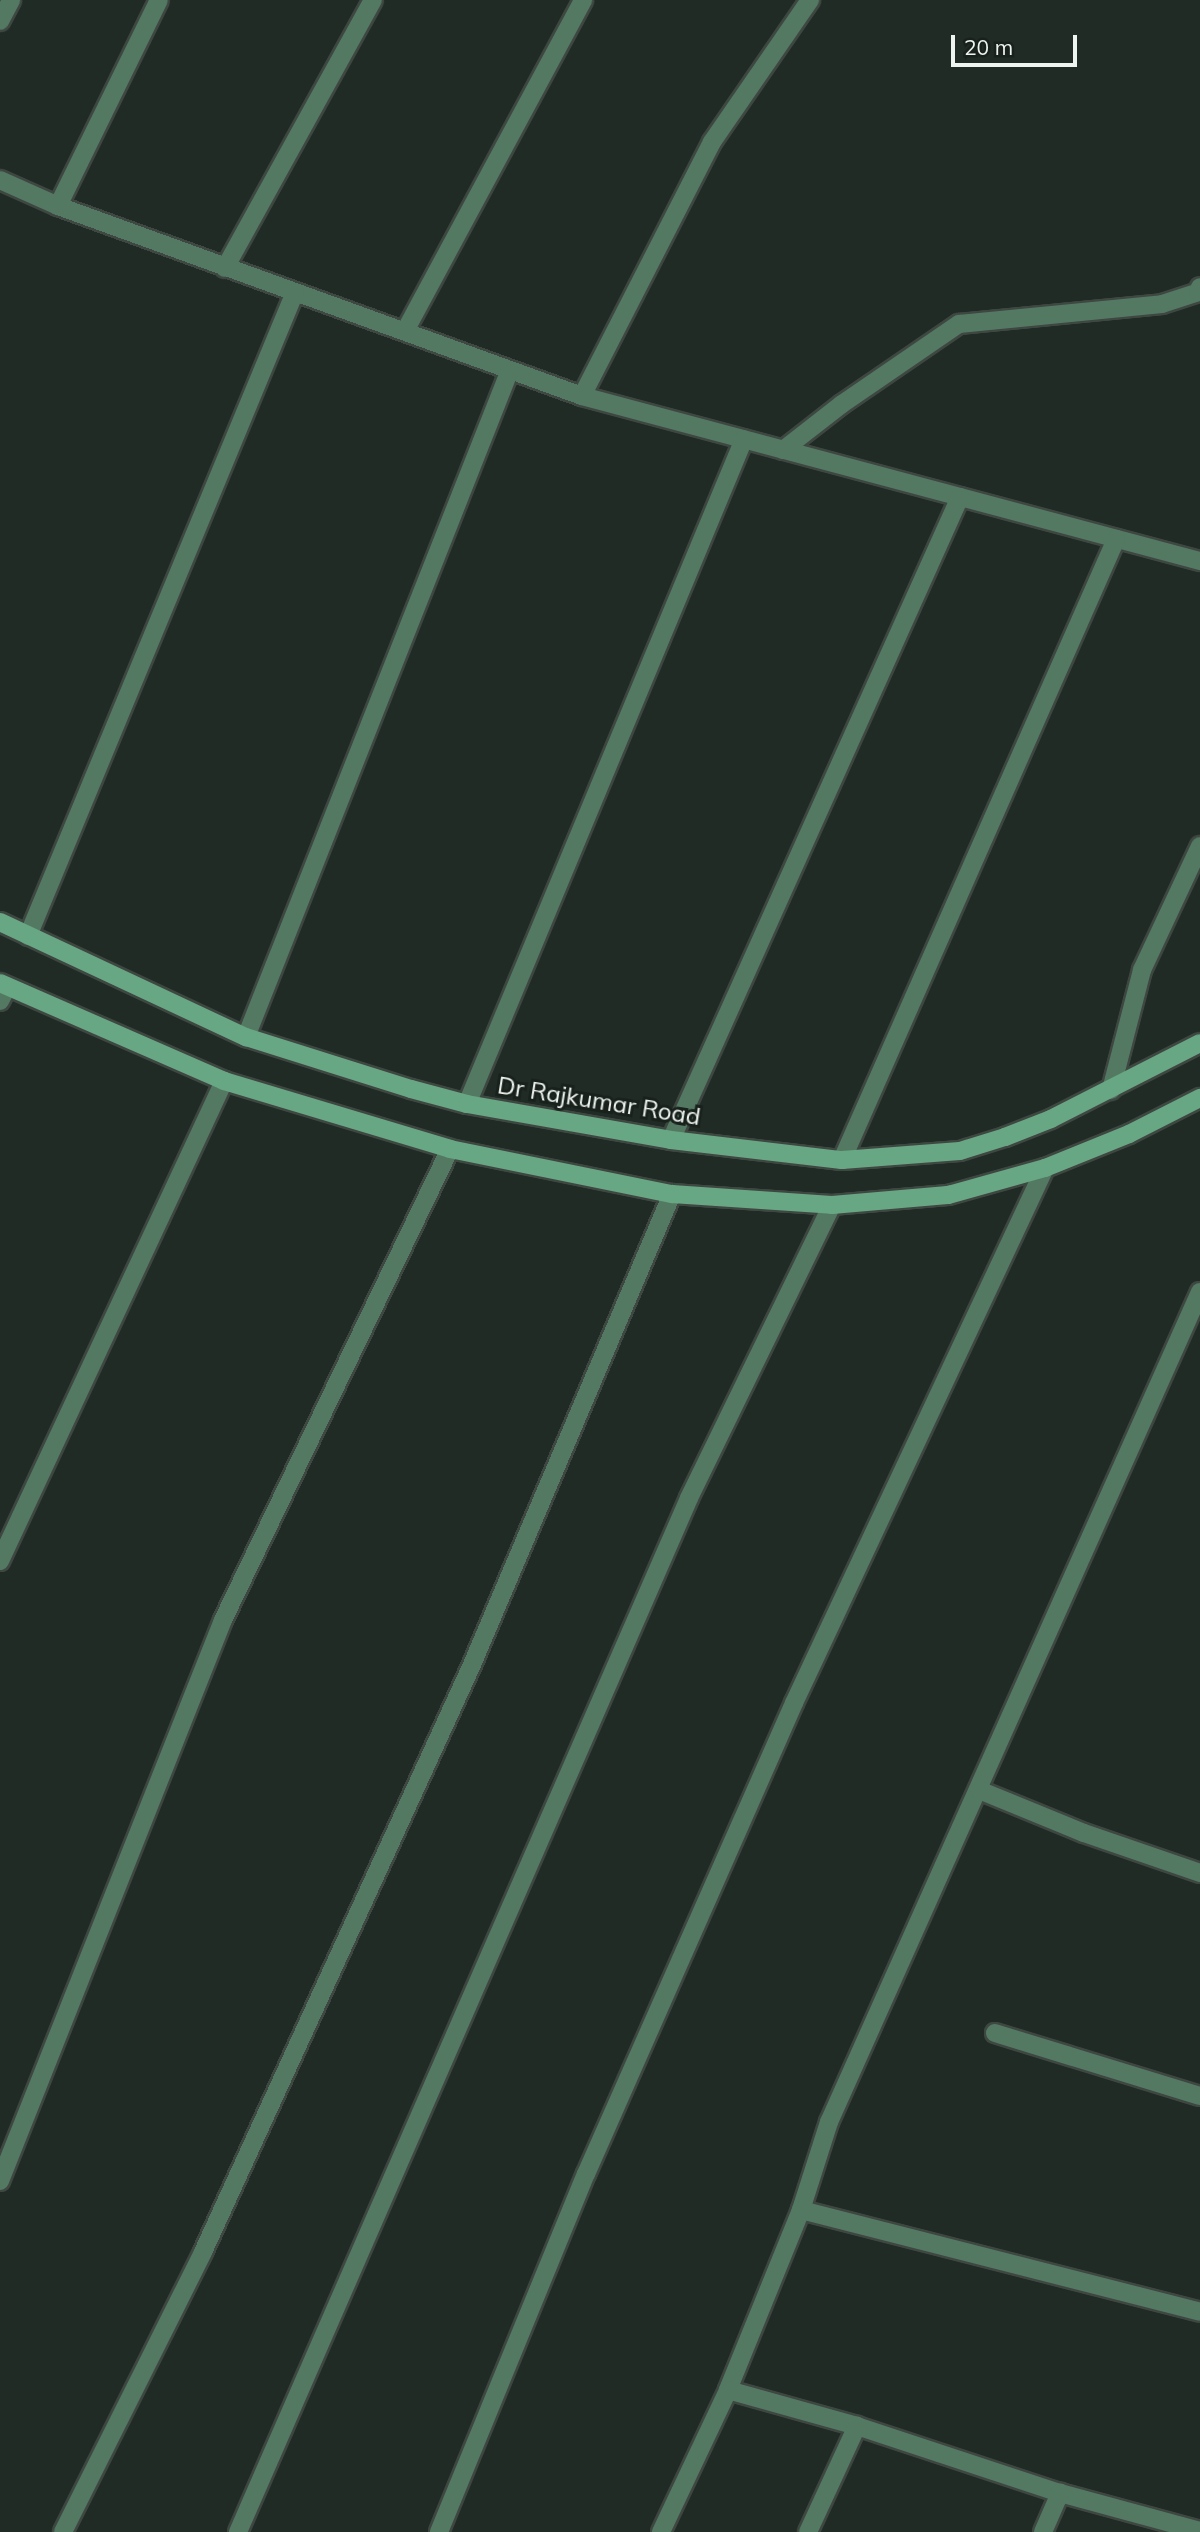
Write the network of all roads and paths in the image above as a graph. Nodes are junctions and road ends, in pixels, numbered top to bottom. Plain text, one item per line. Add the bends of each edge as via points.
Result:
1 (11, 0) edge
2 (159, 0) edge
3 (373, 0) edge
4 (583, 0) edge
5 (810, 0) edge
6 (0, 21) edge
7 (0, 180) edge
8 (58, 206) junction
9 (225, 268) junction
10 (1200, 287) edge
11 (295, 292) junction
12 (405, 331) junction
13 (510, 370) junction
14 (582, 396) junction
15 (744, 439) junction
16 (783, 450) junction
17 (960, 497) junction
18 (1116, 538) junction
19 (1200, 561) edge
20 (1200, 846) edge
21 (0, 922) edge
22 (28, 936) junction
23 (2, 990) edge
24 (246, 1037) junction
25 (1200, 1043) edge
26 (224, 1081) junction
27 (1111, 1090) junction
28 (1200, 1098) edge
29 (467, 1104) junction
30 (671, 1140) junction
31 (450, 1149) junction
32 (842, 1160) junction
33 (1045, 1168) junction
34 (672, 1194) junction
35 (832, 1205) junction
36 (1200, 1292) edge
37 (0, 1560) edge
38 (979, 1790) junction
39 (1200, 1873) edge
40 (995, 2033) dead end
41 (1200, 2096) edge
42 (0, 2181) edge
43 (801, 2210) junction
44 (1200, 2312) edge
45 (728, 2390) junction
46 (857, 2426) junction
47 (1060, 2493) junction
48 (1200, 2531) edge
49 (63, 2532) edge
50 (238, 2532) edge
51 (439, 2532) edge
52 (661, 2532) edge
53 (808, 2532) edge
54 (1043, 2532) edge

1 - 6 street
2 - 8 street
3 - 9 street
4 - 12 street
5 - 14 street via 712,142
7 - 8 street
8 - 9 street
9 - 11 street
10 - 16 street via 1199,292 1162,304 959,324
11 - 12 street
11 - 22 street
12 - 13 street
13 - 14 street
13 - 24 street
14 - 15 street
15 - 16 street
15 - 29 street
16 - 17 street
17 - 18 street
17 - 30 street
18 - 19 street
18 - 32 street
20 - 27 street via 1142,970
21 - 22 main road, Dr Rajkumar Road
22 - 24 main road, Dr Rajkumar Road
23 - 26 main road
24 - 29 main road, Dr Rajkumar Road
25 - 27 main road, Dr Rajkumar Road
26 - 31 main road
26 - 37 street
27 - 32 main road, Dr Rajkumar Road via 1051,1119 960,1151
28 - 33 main road via 1129,1134
29 - 30 main road, Dr Rajkumar Road
30 - 32 main road, Dr Rajkumar Road
31 - 34 main road
31 - 42 street via 223,1620
33 - 35 main road via 948,1195
33 - 51 street via 794,1703 586,2174
34 - 35 main road
34 - 49 street via 459,1692 203,2252
35 - 50 street via 689,1498
36 - 38 street
38 - 39 street
38 - 43 street via 829,2122
40 - 41 street
43 - 44 street
43 - 45 street
45 - 46 street
45 - 52 street
46 - 47 street
46 - 53 street
47 - 48 street
47 - 54 street

